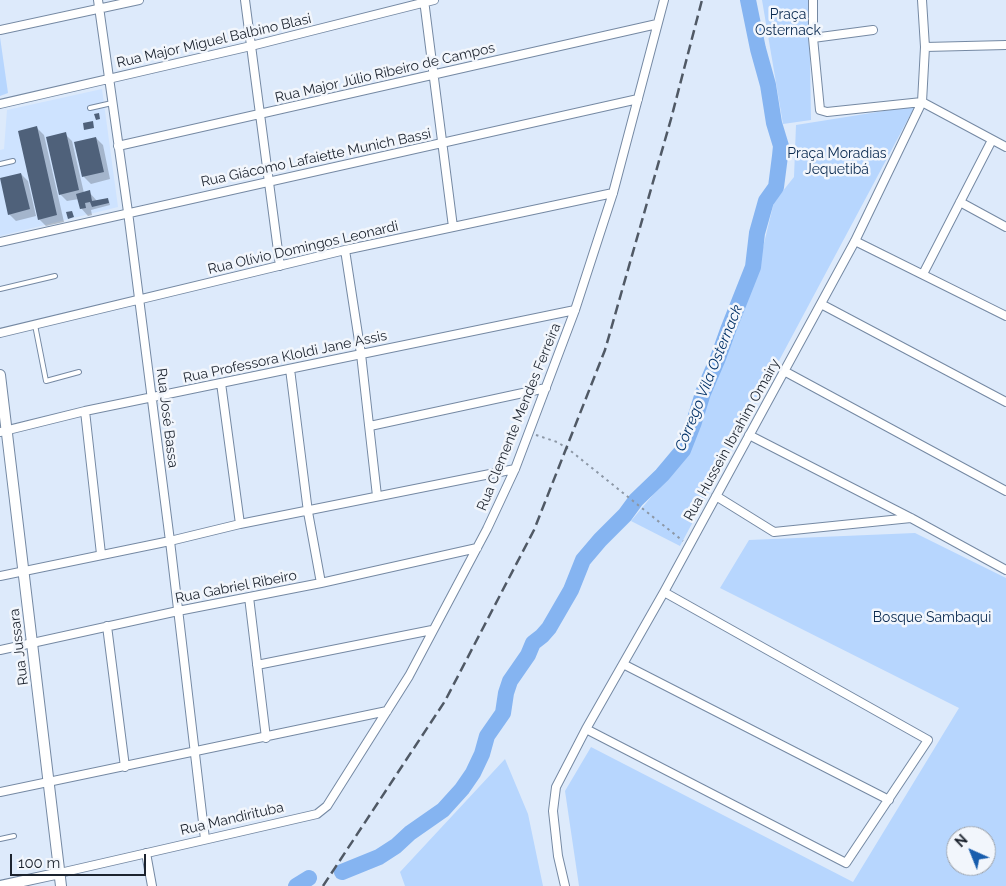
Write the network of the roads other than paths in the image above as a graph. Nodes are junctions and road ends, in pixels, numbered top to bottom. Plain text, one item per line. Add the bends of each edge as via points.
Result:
1 (98, 0) edge
2 (139, 0) edge
3 (245, 0) edge
4 (434, 0) edge
5 (664, 0) edge
6 (813, 0) edge
7 (922, 0) edge
8 (424, 1) edge
9 (99, 9) junction
10 (657, 24) junction
11 (0, 30) edge
12 (873, 30) dead end
13 (813, 38) junction
14 (1006, 45) edge
15 (251, 46) junction
16 (924, 48) junction
17 (433, 75) junction
18 (108, 79) junction
19 (638, 99) junction
20 (922, 102) junction
21 (112, 103) junction
22 (0, 104) edge
23 (90, 108) dead end
24 (260, 114) junction
25 (992, 140) junction
26 (442, 143) junction
27 (118, 146) junction
28 (1006, 147) edge
29 (13, 161) dead end
30 (0, 164) edge
31 (269, 181) junction
32 (613, 193) junction
33 (960, 202) junction
34 (128, 212) junction
35 (453, 227) junction
36 (1006, 227) edge
37 (855, 241) junction
38 (0, 242) edge
39 (345, 250) junction
40 (280, 266) junction
41 (923, 274) junction
42 (55, 276) dead end
43 (0, 288) edge
44 (139, 300) junction
45 (821, 304) junction
46 (575, 310) junction
47 (1006, 316) edge
48 (34, 325) junction
49 (0, 333) edge
50 (361, 354) junction
51 (290, 369) junction
52 (784, 371) junction
53 (79, 372) dead end
54 (0, 375) edge
55 (221, 383) junction
56 (546, 388) junction
57 (152, 398) junction
58 (1006, 402) edge
59 (85, 411) junction
60 (370, 426) junction
61 (3, 431) edge
62 (749, 435) junction
63 (515, 469) junction
64 (1006, 491) edge
65 (377, 496) junction
66 (716, 496) junction
67 (308, 512) junction
68 (911, 518) junction
69 (240, 524) junction
70 (170, 541) junction
71 (477, 548) junction
72 (101, 554) junction
73 (24, 570) junction
74 (1006, 570) edge
75 (0, 576) edge
76 (321, 583) junction
77 (664, 592) junction
78 (249, 597) junction
79 (178, 611) junction
80 (107, 626) junction
81 (432, 630) junction
82 (32, 643) junction
83 (0, 650) edge
84 (623, 664) junction
85 (257, 665) junction
86 (387, 711) junction
87 (586, 729) junction
88 (266, 738) junction
89 (195, 752) junction
90 (125, 767) junction
91 (49, 782) junction
92 (0, 792) edge
93 (889, 800) junction
94 (323, 810) joint
95 (14, 836) dead end
96 (0, 839) edge
97 (205, 839) junction
98 (146, 853) junction
99 (60, 873) junction
100 (0, 886) edge
101 (61, 886) edge
102 (152, 886) edge
103 (565, 886) edge

1 - 9 street, Rua José Bassa
2 - 9 street
3 - 15 street
4 - 8 street, Rua Major Miguel Balbino Blasi
5 - 10 street, Rua Clemente Mendes Ferreira
6 - 13 street
7 - 16 street, Rua Hussein Ibrahim Omairy
8 - 15 street, Rua Major Miguel Balbino Blasi
8 - 17 street
9 - 11 street
9 - 18 street, Rua José Bassa
10 - 17 street, Rua Major Júlio Ribeiro de Campos
10 - 19 street, Rua Clemente Mendes Ferreira
12 - 13 street
13 - 20 street via 820,110 827,112
14 - 16 street
15 - 18 street, Rua Major Miguel Balbino Blasi
15 - 24 street
16 - 20 street, Rua Hussein Ibrahim Omairy
17 - 24 street, Rua Major Júlio Ribeiro de Campos
17 - 26 street
18 - 21 street, Rua José Bassa
18 - 22 street, Rua Major Miguel Balbino Blasi
19 - 26 street, Rua Giácomo Lafaiette Munich Bassi
19 - 32 street, Rua Clemente Mendes Ferreira
20 - 25 street
20 - 37 street, Rua Hussein Ibrahim Omairy
21 - 23 lane
21 - 27 street, Rua José Bassa
24 - 27 street, Rua Major Júlio Ribeiro de Campos
24 - 31 street
25 - 28 street
25 - 33 street
26 - 31 street, Rua Giácomo Lafaiette Munich Bassi
26 - 35 street
27 - 34 street, Rua José Bassa
29 - 30 lane
31 - 34 street, Rua Giácomo Lafaiette Munich Bassi
31 - 40 street
32 - 35 street, Rua Olívio Domingos Leonardi
32 - 46 street, Rua Clemente Mendes Ferreira
33 - 36 street
33 - 41 street
34 - 38 street, Rua Giácomo Lafaiette Munich Bassi
34 - 44 street, Rua José Bassa
35 - 39 street, Rua Olívio Domingos Leonardi
37 - 41 street
37 - 45 street, Rua Hussein Ibrahim Omairy
39 - 40 street, Rua Olívio Domingos Leonardi
39 - 50 street
40 - 44 street, Rua Olívio Domingos Leonardi
41 - 47 street
42 - 43 lane
44 - 48 street, Rua Olívio Domingos Leonardi
44 - 57 street, Rua José Bassa
45 - 52 street, Rua Hussein Ibrahim Omairy
45 - 58 street
46 - 50 street, Rua Professora Kloldi Jane Assis
46 - 56 street, Rua Clemente Mendes Ferreira
48 - 49 street, Rua Olívio Domingos Leonardi
48 - 53 lane via 46,381
50 - 51 street, Rua Professora Kloldi Jane Assis
50 - 60 street
51 - 55 street, Rua Professora Kloldi Jane Assis
51 - 67 street
52 - 62 street, Rua Hussein Ibrahim Omairy
52 - 64 street
54 - 61 street, Rua Jussara
55 - 57 street, Rua Professora Kloldi Jane Assis
55 - 69 street
56 - 60 street
56 - 63 street, Rua Clemente Mendes Ferreira
57 - 59 street, Rua Professora Kloldi Jane Assis
57 - 70 street, Rua José Bassa
59 - 61 street, Rua Professora Kloldi Jane Assis
59 - 72 street
60 - 65 street
61 - 73 street, Rua Jussara
62 - 66 street, Rua Hussein Ibrahim Omairy
62 - 68 street
63 - 65 street
63 - 71 street, Rua Clemente Mendes Ferreira
65 - 67 street
66 - 68 street via 774,532
66 - 77 street, Rua Hussein Ibrahim Omairy
67 - 69 street
67 - 76 street
68 - 74 street
69 - 70 street
70 - 72 street
70 - 79 street, Rua José Bassa
71 - 76 street, Rua Gabriel Ribeiro
71 - 81 street, Rua Clemente Mendes Ferreira
72 - 73 street
73 - 75 street
73 - 82 street, Rua Jussara
76 - 78 street, Rua Gabriel Ribeiro
77 - 84 street, Rua Hussein Ibrahim Omairy
77 - 93 street via 928,740
78 - 79 street, Rua Gabriel Ribeiro
78 - 85 street
79 - 80 street, Rua Gabriel Ribeiro
79 - 89 street, Rua José Bassa
80 - 82 street, Rua Gabriel Ribeiro
80 - 90 street
81 - 85 street
81 - 86 street, Rua Clemente Mendes Ferreira
82 - 83 street, Rua Gabriel Ribeiro
82 - 91 street, Rua Jussara
84 - 87 street, Rua Hussein Ibrahim Omairy
84 - 93 street
85 - 88 street
86 - 88 street
86 - 94 street, Rua Clemente Mendes Ferreira
87 - 93 street via 846,863
87 - 103 street, Rua Hussein Ibrahim Omairy via 556,787 553,811
88 - 89 street
89 - 90 street
89 - 97 street, Rua José Bassa
90 - 91 street
91 - 92 street
91 - 99 street, Rua Jussara
94 - 97 street, Rua Mandirituba
95 - 96 lane
97 - 98 street, Rua Mandirituba
98 - 99 street, Rua Mandirituba
98 - 102 street
99 - 100 street, Rua Mandirituba
99 - 101 street, Rua Jussara

